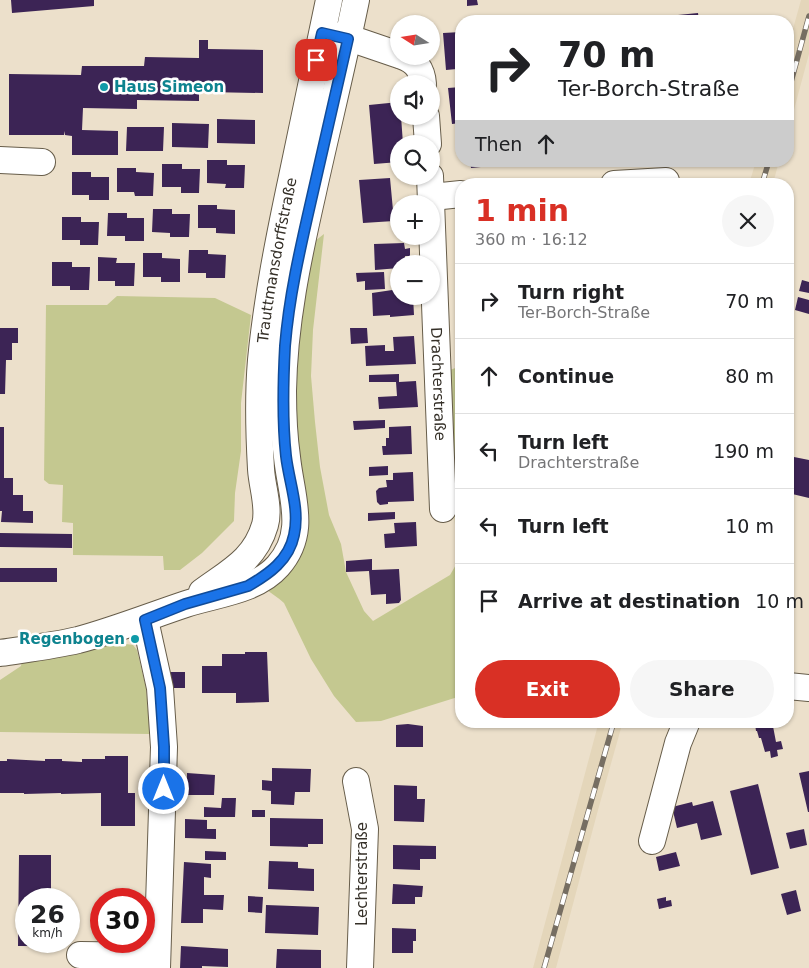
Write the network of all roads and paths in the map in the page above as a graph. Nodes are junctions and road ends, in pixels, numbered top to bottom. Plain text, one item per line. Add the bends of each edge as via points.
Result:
1 (329, 0) edge
2 (356, 0) edge
3 (322, 33) junction
4 (348, 39) junction
5 (390, 53) edge
6 (0, 160) edge
7 (42, 162) dead end
8 (431, 186) edge
9 (455, 192) edge
10 (443, 509) dead end
11 (185, 604) junction
12 (145, 620) junction
13 (0, 653) edge
14 (794, 687) edge
15 (809, 688) edge
16 (684, 728) edge
17 (356, 781) dead end
18 (652, 842) dead end
19 (80, 955) dead end
20 (157, 962) edge
21 (360, 968) edge

1 - 3 street, Trauttmansdorffstraße
2 - 4 street, Trauttmansdorffstraße
3 - 4 street
3 - 11 street, Trauttmansdorffstraße via 265,316 260,417 265,522 257,546 248,558
4 - 5 street
4 - 11 street, Trauttmansdorffstraße via 301,244 285,346 284,431 296,519 291,546 276,567 248,586
6 - 7 street
8 - 9 street, Drachterstraße
8 - 10 street, Drachterstraße
11 - 12 street
12 - 13 street via 76,640
12 - 20 street via 160,688 164,747
14 - 15 street
16 - 18 street
17 - 21 street, Lechterstraße via 364,829
19 - 20 street

